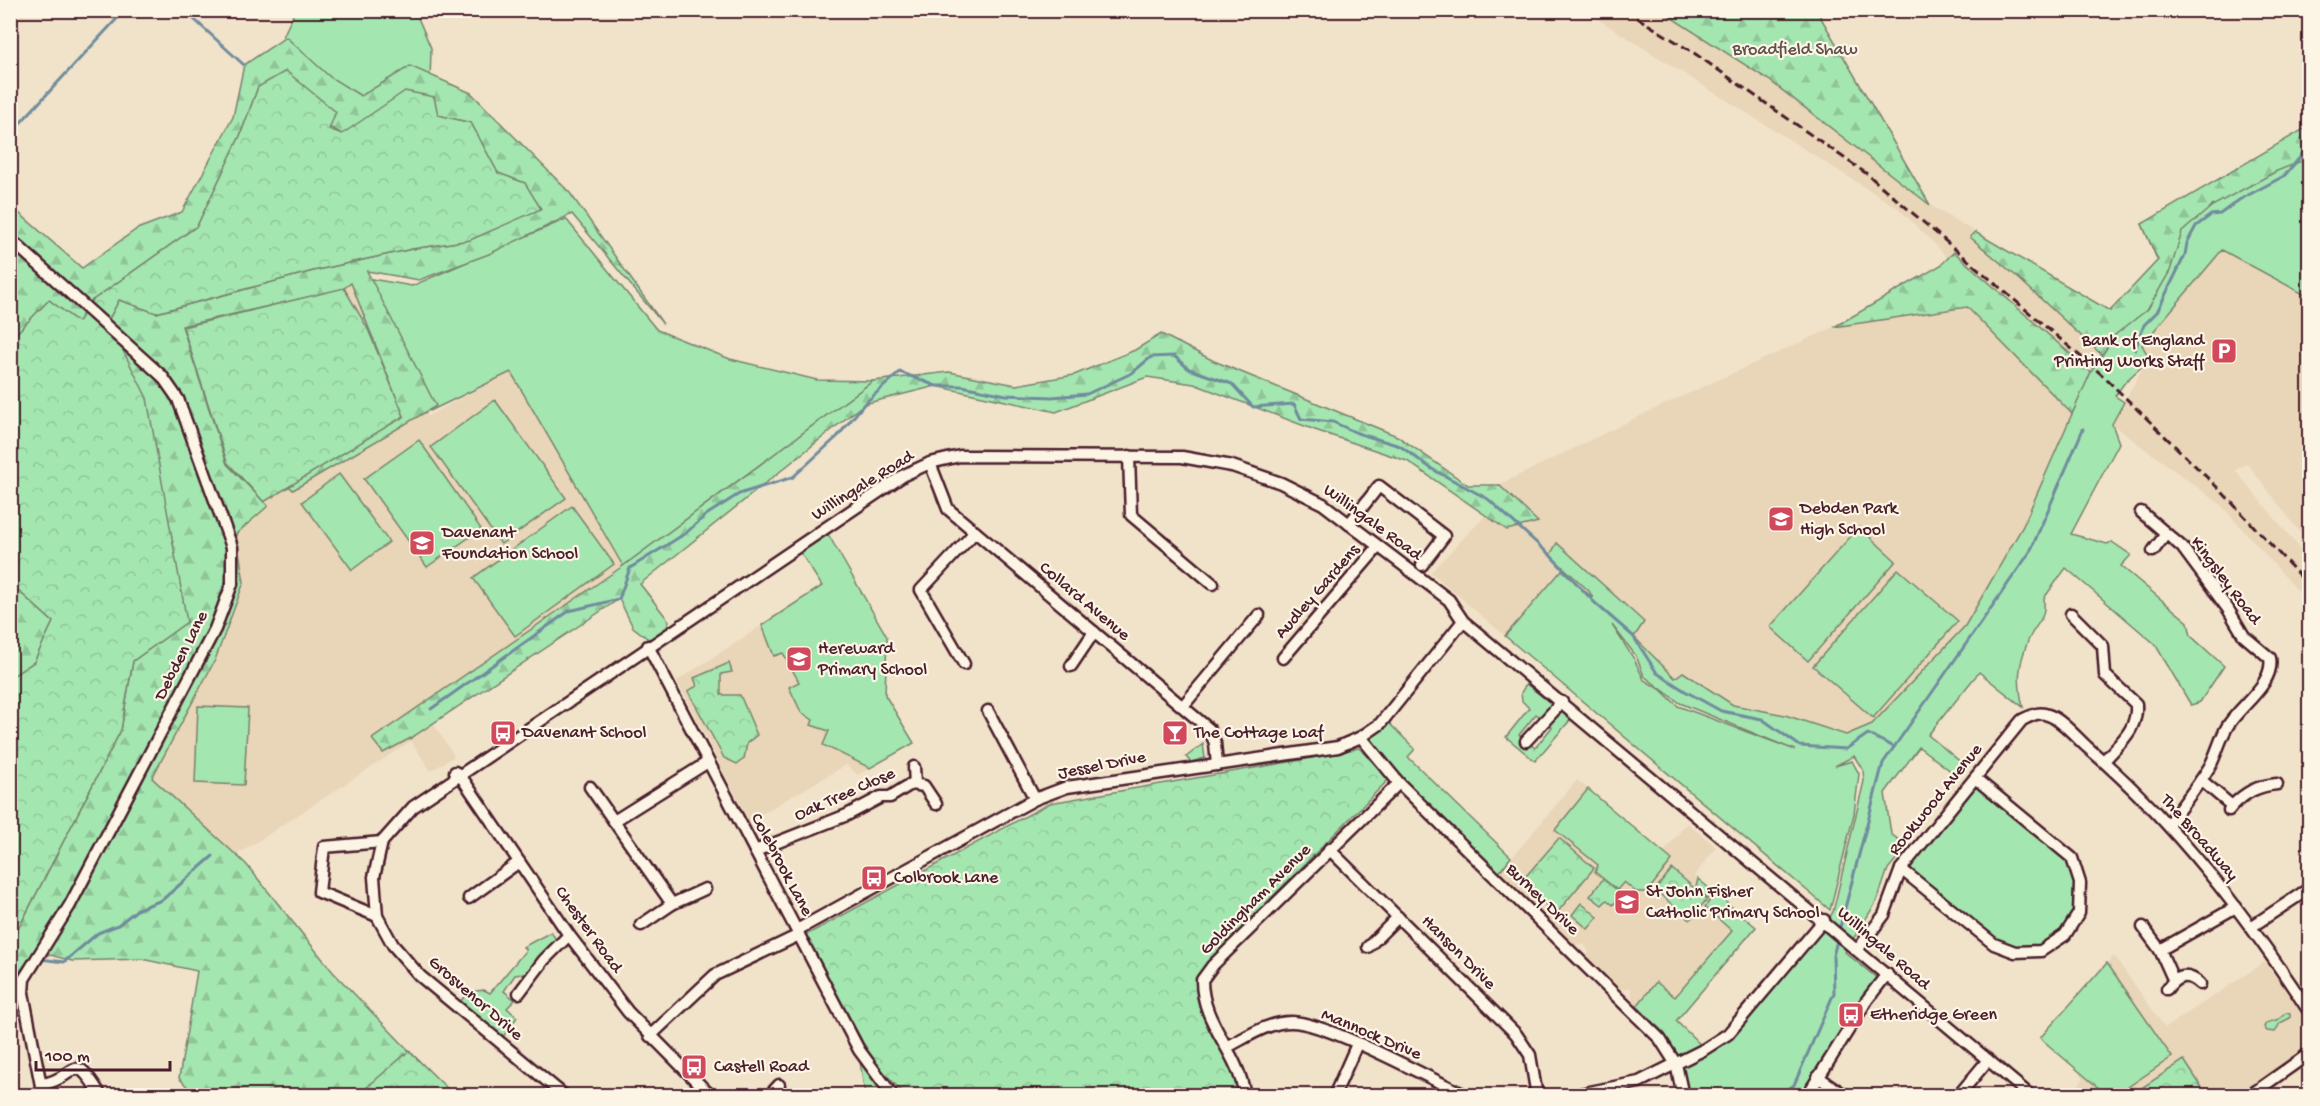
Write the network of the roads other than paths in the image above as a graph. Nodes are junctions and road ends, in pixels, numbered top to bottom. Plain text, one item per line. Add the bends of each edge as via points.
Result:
1 (10, 239) edge
2 (1129, 456) junction
3 (930, 463) junction
4 (2141, 512) dead end
5 (1349, 524) junction
6 (975, 532) junction
7 (2166, 534) junction
8 (1378, 547) junction
9 (2153, 551) dead end
10 (1422, 565) dead end
11 (1213, 584) dead end
12 (2071, 614) dead end
13 (1259, 615) dead end
14 (1463, 621) junction
15 (1094, 632) junction
16 (648, 646) junction
17 (1283, 658) dead end
18 (964, 664) dead end
19 (1071, 666) dead end
20 (1562, 702) junction
21 (1183, 706) junction
22 (988, 711) dead end
23 (2036, 713) joint
24 (1361, 737) junction
25 (1526, 741) dead end
26 (2104, 761) junction
27 (708, 762) junction
28 (1217, 765) junction
29 (914, 767) dead end
30 (457, 773) junction
31 (1975, 778) junction
32 (2201, 780) junction
33 (1399, 783) junction
34 (915, 784) junction
35 (2277, 784) dead end
36 (590, 787) dead end
37 (1035, 799) junction
38 (936, 804) dead end
39 (614, 821) junction
40 (2169, 823) junction
41 (382, 842) junction
42 (1329, 849) junction
43 (755, 851) junction
44 (519, 862) junction
45 (1901, 869) junction
46 (2310, 888) edge
47 (705, 889) dead end
48 (469, 898) dead end
49 (672, 904) junction
50 (2236, 907) junction
51 (377, 916) junction
52 (1398, 917) junction
53 (640, 925) dead end
54 (1832, 927) junction
55 (2143, 927) dead end
56 (2251, 927) junction
57 (798, 933) junction
58 (570, 935) junction
59 (1368, 947) dead end
60 (1858, 949) junction
61 (2160, 950) junction
62 (1887, 974) junction
63 (2200, 984) dead end
64 (519, 993) dead end
65 (2310, 1013) edge
66 (650, 1036) junction
67 (1357, 1044) junction
68 (1227, 1047) junction
69 (2310, 1053) edge
70 (1988, 1060) junction
71 (1676, 1064) junction
72 (1818, 1077) junction
73 (779, 1085) dead end
74 (42, 1090) edge
75 (2256, 1094) edge
76 (101, 1095) edge
77 (565, 1095) edge
78 (711, 1095) edge
79 (769, 1095) edge
80 (893, 1095) edge
81 (1245, 1095) edge
82 (1334, 1095) edge
83 (1467, 1095) edge
84 (1537, 1095) edge
85 (1570, 1095) edge
86 (1683, 1095) edge
87 (1807, 1095) edge
88 (1846, 1095) edge
89 (1958, 1095) edge
90 (2031, 1095) edge

1 - 74 street, Debden Lane via 162,376 178,399 232,547 233,565 228,595 215,629 70,904 24,979 23,993
2 - 3 street, Willingale Road via 960,456
2 - 5 street, Willingale Road via 1182,458 1232,466 1281,483 1323,504
2 - 11 street via 1131,515
3 - 6 street, Collard Avenue via 948,509
3 - 16 street, Willingale Road via 904,475
4 - 7 street, Kingsley Road
5 - 8 street, Willingale Road
5 - 10 street via 1379,486 1444,536
6 - 15 street, Collard Avenue
6 - 18 street via 921,590
7 - 9 street
7 - 32 street, Kingsley Road via 2182,547 2244,636 2270,658 2271,665 2267,677 2225,730
8 - 14 street, Willingale Road via 1449,600
8 - 17 street, Audley Gardens
12 - 26 street via 2103,646 2105,675 2136,704 2133,728
13 - 21 street, Audley Gardens
14 - 20 street, Willingale Road
14 - 24 street, Jessel Drive via 1380,724
15 - 19 street
15 - 21 street, Collard Avenue
16 - 27 street, Colebrook Lane
16 - 30 street, Willingale Road
20 - 25 street
20 - 54 street, Willingale Road
21 - 28 street, Collard Avenue via 1209,729
22 - 37 street
23 - 26 street, The Broadway via 2050,715
23 - 31 street, Rookwood Avenue via 2022,720
24 - 28 street, Jessel Drive via 1338,747
24 - 33 street, Burney Drive
26 - 40 street, The Broadway
27 - 39 street
27 - 43 street, Colebrook Lane
28 - 37 street, Jessel Drive via 1096,781
29 - 34 street, Oak Tree Close
30 - 41 street, Grosvenor Drive via 413,807
30 - 44 street, Chester Road
31 - 45 street, Rookwood Avenue
31 - 45 street via 2072,858 2080,883 2079,913 2065,935 2041,951 2015,952 1994,944
32 - 35 street via 2230,808 2245,793
32 - 40 street, Kingsley Road
33 - 42 street, Goldingham Avenue
33 - 71 street, Burney Drive via 1660,1039
34 - 38 street, Oak Tree Close via 924,786
34 - 43 street, Oak Tree Close
36 - 39 street
37 - 57 street, Jessel Drive
39 - 49 street
40 - 50 street, The Broadway
41 - 51 street, Grosvenor Drive via 374,877
41 - 51 street via 324,847 319,892
42 - 52 street, Hanson Drive
42 - 68 street, Goldingham Avenue via 1213,964 1202,980 1206,1010
43 - 57 street, Colebrook Lane
44 - 48 street
44 - 58 street, Chester Road
45 - 60 street, Rookwood Avenue via 1884,915
46 - 56 street
47 - 49 street
49 - 53 street
50 - 56 street, The Broadway
50 - 61 street
51 - 77 street, Grosvenor Drive via 393,945 420,976
52 - 59 street
52 - 84 street, Hanson Drive via 1516,1034 1530,1054
54 - 60 street, Willingale Road
54 - 71 street via 1728,1034
55 - 61 street
56 - 65 street, The Broadway
57 - 66 street via 715,975
57 - 80 street, Colebrook Lane via 859,1050
58 - 64 street via 544,960
58 - 66 street, Chester Road
60 - 62 street, Willingale Road
61 - 63 street via 2170,984 2189,977
62 - 70 street, Willingale Road
62 - 72 street
66 - 78 street, Chester Road
67 - 68 street, Mannock Drive via 1293,1022 1270,1025
67 - 82 street
67 - 83 street, Mannock Drive
68 - 81 street, Goldingham Avenue via 1242,1075
69 - 75 street
70 - 89 street
70 - 90 street, Willingale Road
71 - 85 street via 1639,1082
71 - 86 street, Burney Drive
72 - 87 street
72 - 88 street
73 - 79 street
74 - 76 street via 77,1068 88,1073

